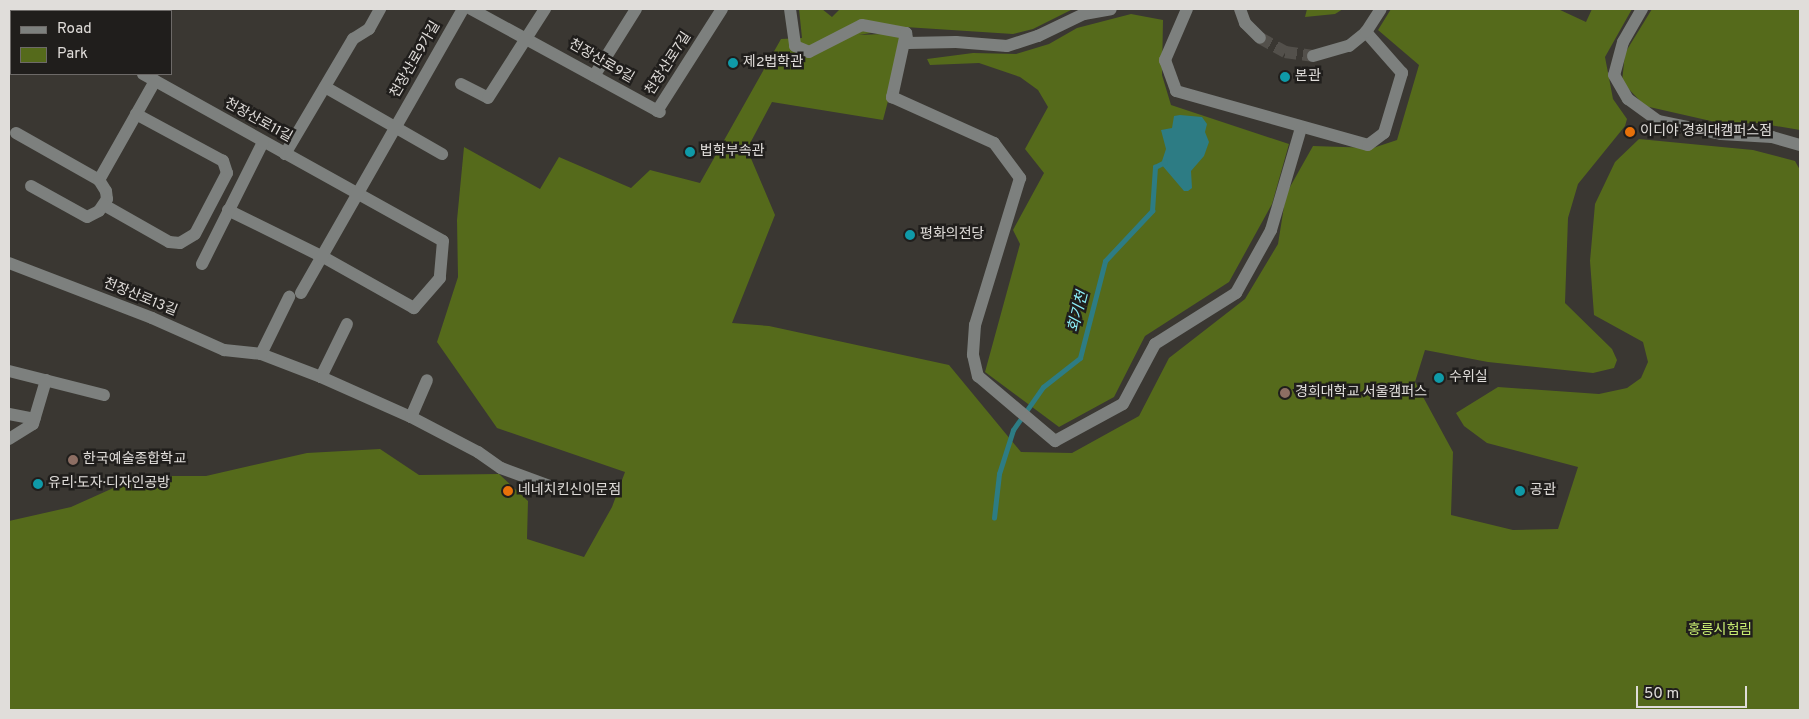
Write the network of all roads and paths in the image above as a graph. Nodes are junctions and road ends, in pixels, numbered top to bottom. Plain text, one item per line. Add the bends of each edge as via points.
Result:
1 (380, 9) edge
2 (463, 9) edge
3 (471, 9) edge
4 (545, 9) edge
5 (636, 9) edge
6 (722, 9) edge
7 (790, 9) edge
8 (1111, 9) edge
9 (1187, 9) edge
10 (1240, 9) edge
11 (1381, 9) edge
12 (1642, 9) edge
13 (1366, 32) junction
14 (906, 33) junction
15 (528, 38) junction
16 (1260, 38) tunnel mouth
17 (1313, 56) tunnel mouth
18 (145, 75) edge
19 (594, 76) junction
20 (155, 81) junction
21 (461, 84) dead end
22 (325, 87) junction
23 (659, 112) joint
24 (136, 114) junction
25 (396, 127) junction
26 (1301, 128) junction
27 (16, 133) dead end
28 (263, 142) junction
29 (1800, 145) edge
30 (285, 154) junction
31 (442, 154) dead end
32 (99, 180) junction
33 (30, 186) dead end
34 (359, 192) junction
35 (104, 205) junction
36 (228, 210) junction
37 (323, 257) junction
38 (9, 263) edge
39 (202, 264) dead end
40 (347, 324) dead end
41 (261, 354) junction
42 (9, 371) edge
43 (321, 377) junction
44 (46, 380) junction
45 (427, 380) dead end
46 (104, 395) dead end
47 (9, 414) edge
48 (411, 417) junction
49 (35, 419) junction
50 (9, 439) edge
51 (555, 488) dead end

1 - 22 street via 369,29 353,39
2 - 25 street, 천장산로9가길
3 - 15 street, 천장산로9길
4 - 15 street
5 - 19 street
6 - 23 street, 천장산로7길
7 - 14 street via 795,46 809,52 862,25
8 - 14 street via 1084,14 1038,36 1007,46 956,42 908,44
9 - 26 street via 1165,60 1176,91
10 - 16 street via 1245,23
11 - 13 street
12 - 29 street via 1624,42 1614,75 1628,99 1658,121 1721,134 1772,137
13 - 17 street via 1349,46
13 - 26 street via 1402,73 1384,133 1368,145
14 - 26 street via 892,97 994,143 1020,178 974,325 973,355 978,376 1055,441 1123,404 1155,344 1236,294 1271,230
15 - 19 street, 천장산로9길
15 - 21 street via 488,98
18 - 20 street, 천장산로11길
19 - 23 street, 천장산로9길
20 - 24 street
20 - 28 street, 천장산로11길
22 - 25 street
22 - 30 street
24 - 32 street
24 - 35 street via 223,161 227,173 194,234 186,241 169,242
25 - 31 street
25 - 34 street, 천장산로9가길
27 - 32 street
28 - 30 street, 천장산로11길
28 - 36 street
30 - 34 street, 천장산로11길
32 - 35 street via 106,191
33 - 35 street via 88,217 94,216
34 - 37 street, 천장산로9가길
34 - 37 street via 443,242 440,278 414,308
36 - 37 street
36 - 39 street
37 - 41 street, 천장산로9가길 via 295,295
38 - 41 street, 천장산로13길 via 152,318 224,350
40 - 43 street
41 - 43 street, 천장산로13길
42 - 44 street
43 - 48 street, 천장산로13길
44 - 46 street
44 - 49 street
45 - 48 street
47 - 49 street
48 - 51 street, 천장산로13길 via 478,452 501,468
49 - 50 street via 28,428

